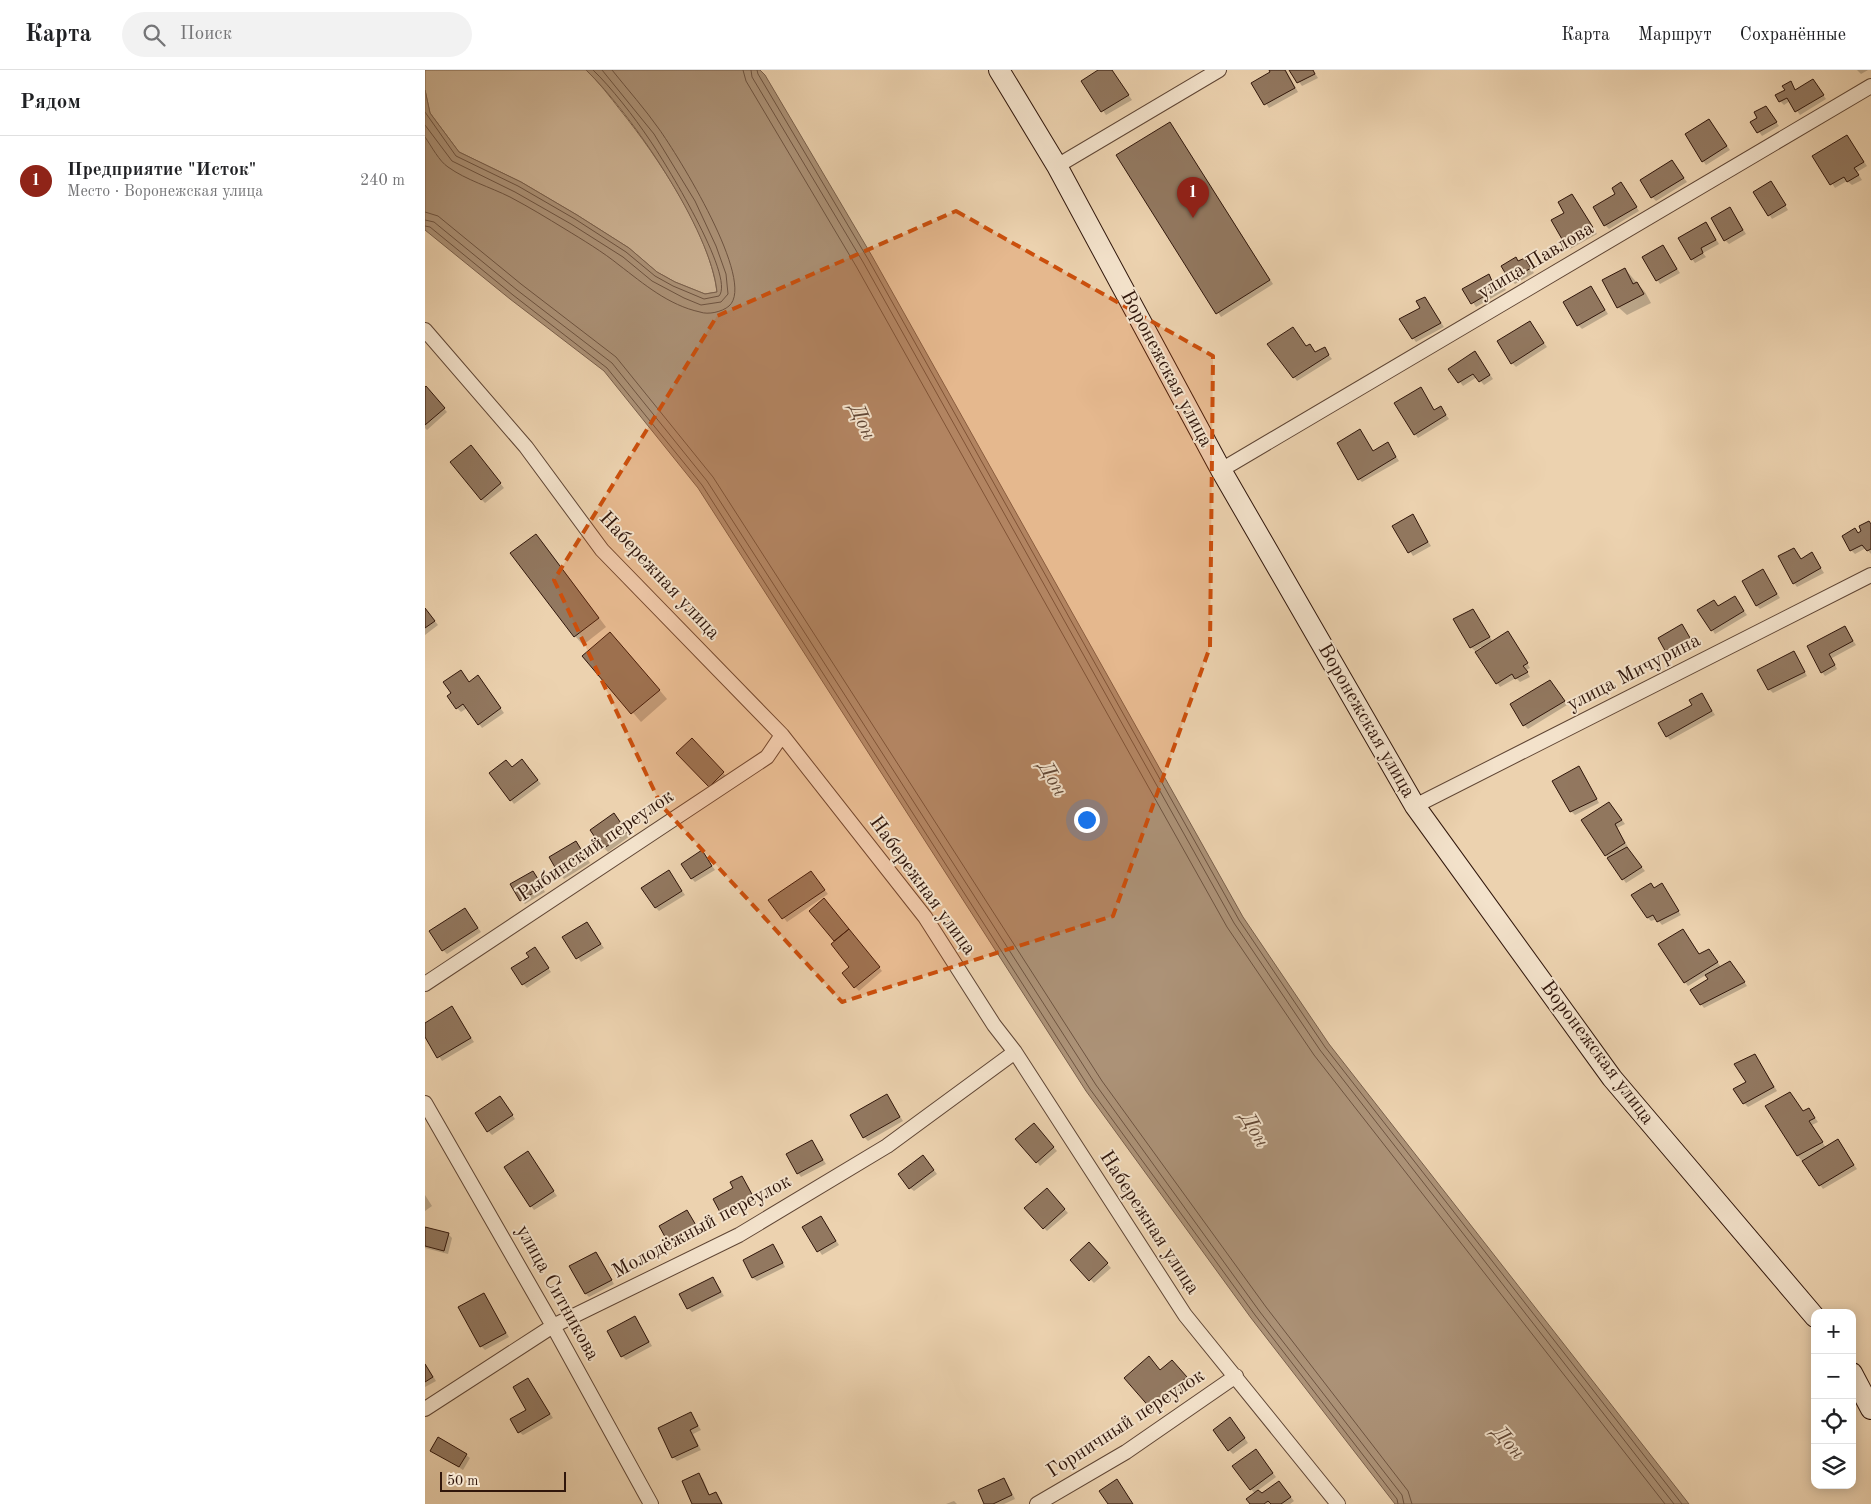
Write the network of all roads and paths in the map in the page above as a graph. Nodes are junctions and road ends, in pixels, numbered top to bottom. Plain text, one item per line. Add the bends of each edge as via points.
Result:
1 (999, 70) edge
2 (1219, 70) edge
3 (1871, 86) edge
4 (1057, 166) junction
5 (425, 330) edge
6 (1221, 470) junction
7 (1871, 575) edge
8 (782, 735) junction
9 (1415, 806) junction
10 (425, 984) edge
11 (1015, 1052) junction
12 (425, 1103) edge
13 (1811, 1312) edge
14 (553, 1326) junction
15 (1236, 1376) junction
16 (1856, 1380) edge
17 (1871, 1408) edge
18 (425, 1409) edge
19 (651, 1504) edge
20 (1037, 1504) edge
21 (1338, 1504) edge

1 - 4 street, Воронежская улица
2 - 4 street
3 - 6 street, улица Павлова
4 - 6 street, Воронежская улица
5 - 8 street, Набережная улица via 526,447 602,550
6 - 9 street, Воронежская улица
7 - 9 street, улица Мичурина
8 - 10 street, Рыбинский переулок via 767,757
8 - 11 street, Набережная улица via 925,917
9 - 13 street, Воронежская улица via 1612,1078
11 - 14 street, Молодёжный переулок via 887,1146 739,1235
11 - 15 street, Набережная улица via 1185,1316
12 - 14 street, улица Ситникова
14 - 18 street, Молодёжный переулок
14 - 19 street, улица Ситникова
15 - 20 street, Горничный переулок via 1126,1452
15 - 21 street, Набережная улица
16 - 17 street

